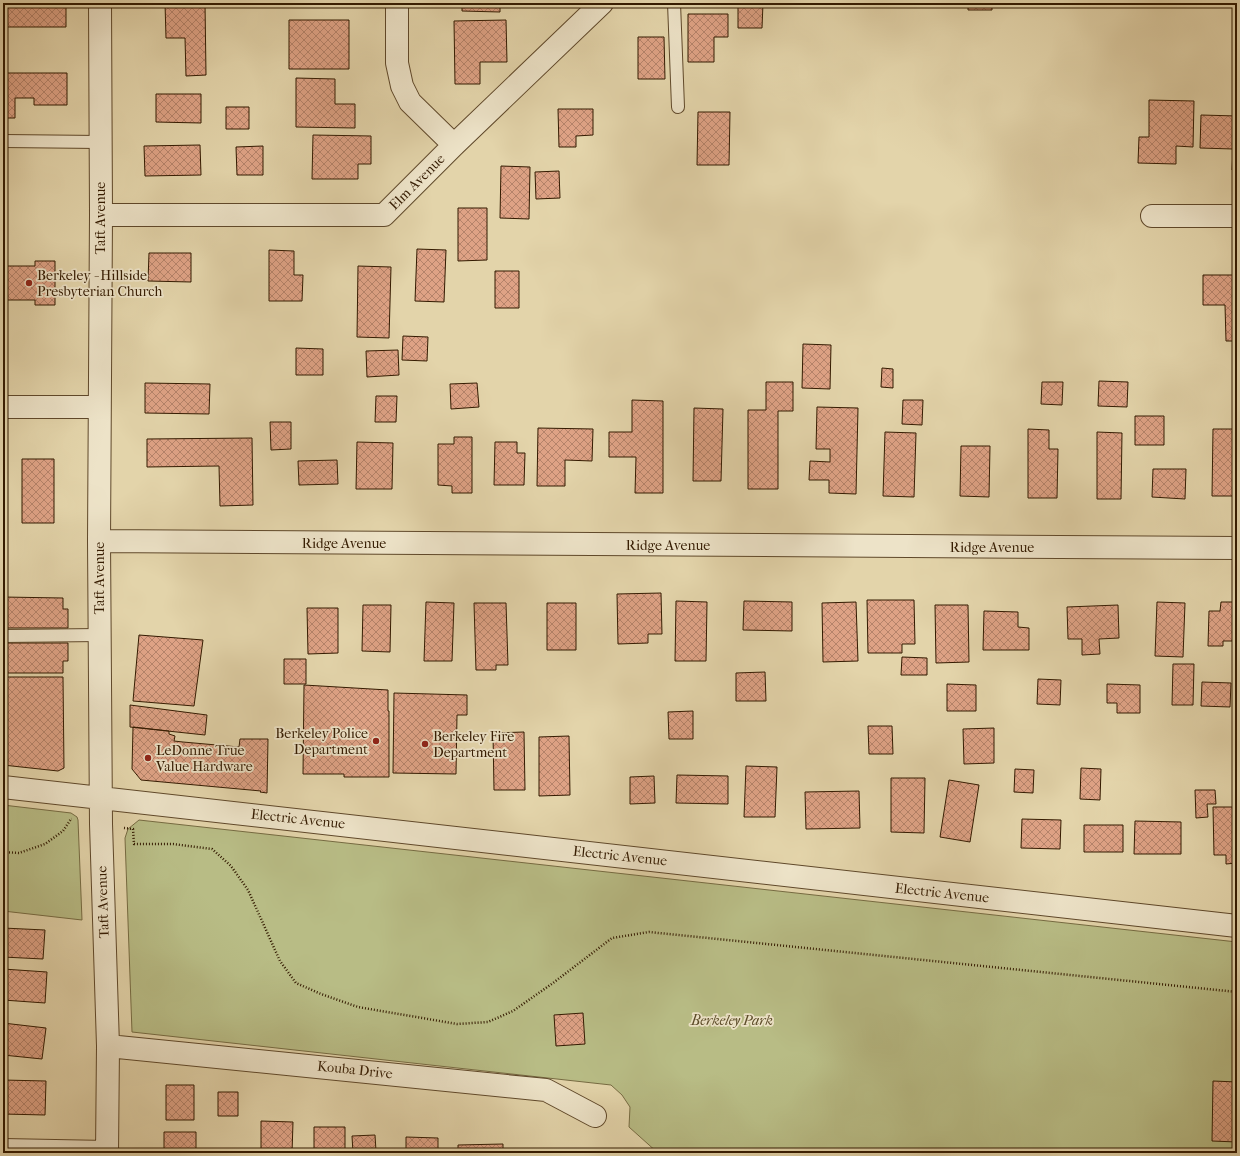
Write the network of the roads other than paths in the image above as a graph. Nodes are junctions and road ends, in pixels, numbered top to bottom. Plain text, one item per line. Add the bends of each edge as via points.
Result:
1 (100, 3) edge
2 (397, 3) edge
3 (602, 3) edge
4 (674, 3) edge
5 (678, 107) dead end
6 (3, 141) edge
7 (100, 142) junction
8 (454, 145) junction
9 (101, 215) junction
10 (1152, 216) dead end
11 (1237, 216) edge
12 (3, 407) edge
13 (99, 407) junction
14 (99, 541) junction
15 (1237, 548) edge
16 (100, 635) junction
17 (3, 636) edge
18 (3, 787) edge
19 (102, 797) junction
20 (1237, 926) edge
21 (108, 1046) junction
22 (595, 1116) dead end
23 (3, 1150) edge
24 (108, 1153) edge

1 - 7 street, Taft Avenue
2 - 8 street via 397,63 402,86 410,102
3 - 8 street, Elm Avenue
4 - 5 lane
6 - 7 lane
7 - 9 street, Taft Avenue
8 - 9 street, Elm Avenue via 384,215
9 - 13 street, Taft Avenue
10 - 11 street
12 - 13 street
13 - 14 street, Taft Avenue
14 - 15 street, Ridge Avenue
14 - 16 street, Taft Avenue
16 - 17 lane
16 - 19 street, Taft Avenue
18 - 19 street, Electric Avenue
19 - 20 street, Electric Avenue
19 - 21 street, Taft Avenue
21 - 22 street, Kouba Drive via 546,1090
21 - 24 street, Taft Avenue
23 - 24 street

